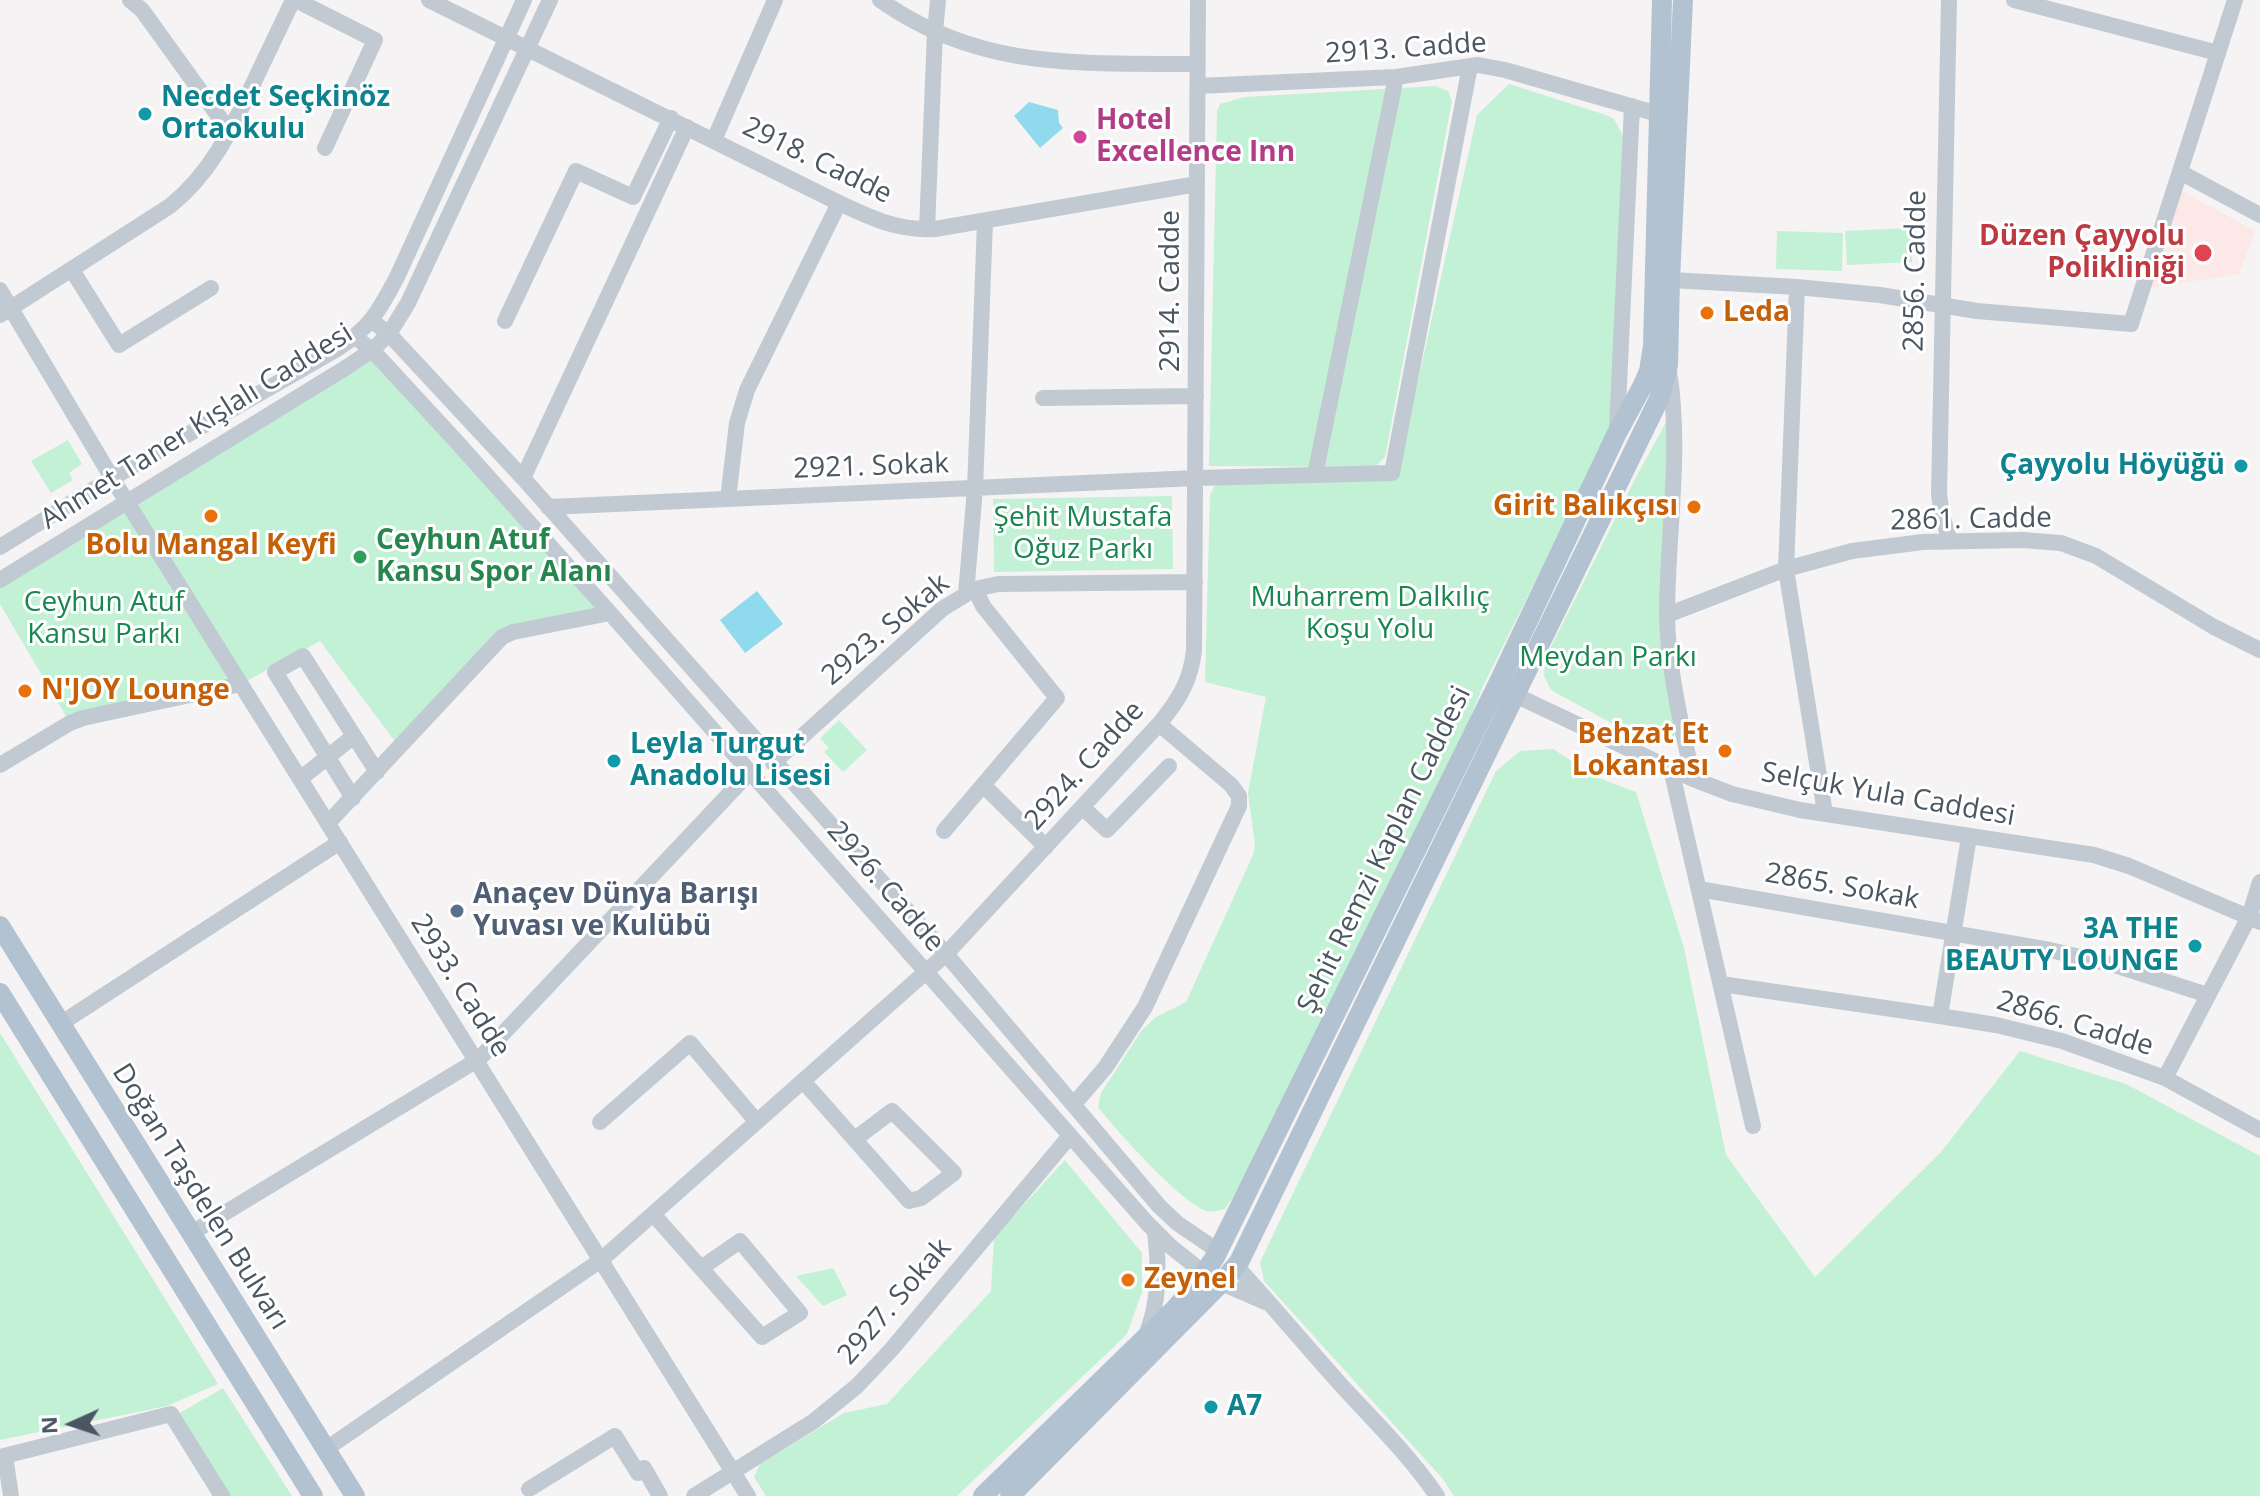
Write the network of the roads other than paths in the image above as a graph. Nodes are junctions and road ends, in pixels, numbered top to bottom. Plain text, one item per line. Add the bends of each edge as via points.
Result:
1 (294, 0) edge
2 (429, 0) edge
3 (524, 0) edge
4 (550, 0) edge
5 (775, 0) edge
6 (880, 0) edge
7 (938, 0) edge
8 (1198, 0) edge
9 (1662, 0) edge
10 (1683, 0) edge
11 (1949, 0) edge
12 (2014, 0) edge
13 (2235, 0) edge
14 (133, 1) edge
15 (935, 32) junction
16 (506, 38) junction
17 (529, 48) junction
18 (2218, 53) junction
19 (1198, 64) junction
20 (1470, 66) junction
21 (1396, 77) junction
22 (1198, 86) junction
23 (1632, 106) junction
24 (1658, 114) junction
25 (671, 118) junction
26 (687, 127) junction
27 (230, 132) junction
28 (714, 140) junction
29 (325, 148) dead end
30 (2180, 172) junction
31 (1197, 184) junction
32 (839, 203) junction
33 (2260, 215) edge
34 (985, 222) junction
35 (927, 229) junction
36 (72, 270) junction
37 (1670, 280) junction
38 (1797, 287) junction
39 (211, 288) dead end
40 (0, 290) edge
41 (1941, 305) junction
42 (6, 312) edge
43 (372, 321) junction
44 (505, 321) dead end
45 (389, 334) junction
46 (355, 337) junction
47 (372, 350) junction
48 (1668, 365) junction
49 (1196, 396) junction
50 (1043, 398) dead end
51 (1617, 433) junction
52 (1315, 475) junction
53 (112, 478) junction
54 (523, 478) junction
55 (1196, 478) junction
56 (975, 489) junction
57 (728, 499) junction
58 (128, 503) junction
59 (548, 507) junction
60 (1950, 541) junction
61 (0, 547) edge
62 (1786, 569) junction
63 (0, 580) edge
64 (1195, 582) junction
65 (970, 592) junction
66 (610, 613) junction
67 (1667, 615) junction
68 (2260, 650) edge
69 (241, 684) junction
70 (1506, 690) junction
71 (1159, 724) junction
72 (354, 736) junction
73 (327, 757) junction
74 (773, 763) junction
75 (0, 765) edge
76 (1169, 766) dead end
77 (1671, 769) junction
78 (377, 772) junction
79 (750, 772) junction
80 (300, 779) junction
81 (1693, 779) junction
82 (983, 785) junction
83 (353, 798) junction
84 (1082, 807) junction
85 (1825, 813) junction
86 (328, 823) junction
87 (944, 831) dead end
88 (1969, 837) junction
89 (340, 842) junction
90 (1046, 847) junction
91 (2260, 882) edge
92 (1699, 889) junction
93 (2254, 920) edge
94 (0, 926) edge
95 (1955, 934) junction
96 (946, 954) junction
97 (925, 972) junction
98 (1721, 984) junction
99 (0, 993) edge
100 (2208, 995) junction
101 (1940, 1016) junction
102 (60, 1024) junction
103 (476, 1061) junction
104 (2165, 1078) junction
105 (803, 1081) junction
106 (1074, 1104) junction
107 (600, 1122) dead end
108 (757, 1122) junction
109 (1753, 1126) dead end
110 (2260, 1130) edge
111 (1069, 1137) junction
112 (855, 1139) junction
113 (653, 1214) junction
114 (1155, 1231) junction
115 (190, 1234) junction
116 (1218, 1251) junction
117 (601, 1260) junction
118 (1236, 1266) junction
119 (701, 1268) junction
120 (1212, 1278) junction
121 (1274, 1306) junction
122 (1145, 1339) junction
123 (326, 1449) junction
124 (2, 1456) edge
125 (733, 1471) junction
126 (529, 1489) dead end
127 (11, 1496) edge
128 (222, 1496) edge
129 (313, 1496) edge
130 (355, 1496) edge
131 (660, 1496) edge
132 (694, 1496) edge
133 (748, 1496) edge
134 (983, 1496) edge
135 (1010, 1496) edge
136 (1437, 1496) edge

1 - 27 street
1 - 29 street via 375,40
2 - 16 street, 2918. Cadde
3 - 16 street, Ahmet Taner Kışlalı Caddesi
4 - 17 street, Ahmet Taner Kışlalı Caddesi
5 - 28 street
6 - 15 street
7 - 15 street
8 - 19 street, 2914. Cadde
9 - 24 main road, Şehit Remzi Kaplan Caddesi
10 - 37 main road, Şehit Remzi Kaplan Caddesi
11 - 41 street, 2856. Cadde
12 - 18 street
13 - 18 street
14 - 27 street
15 - 19 street via 1018,57 1055,62
15 - 35 street
16 - 17 street, 2918. Cadde
16 - 43 street, Ahmet Taner Kışlalı Caddesi
17 - 25 street, 2918. Cadde
17 - 45 street, Ahmet Taner Kışlalı Caddesi via 417,287
18 - 30 street
19 - 22 street, 2914. Cadde
20 - 21 street, 2913. Cadde
20 - 23 street, 2913. Cadde via 1505,70
20 - 52 street, 2921. Sokak via 1392,473
21 - 22 street, 2913. Cadde
21 - 52 street
22 - 31 street, 2914. Cadde
23 - 24 street, 2913. Cadde
23 - 51 street
24 - 51 main road, Şehit Remzi Kaplan Caddesi via 1652,359
25 - 26 street, 2918. Cadde
25 - 44 street via 633,197 576,171
26 - 28 street, 2918. Cadde
26 - 54 street
27 - 36 street via 181,197
28 - 32 street, 2918. Cadde
30 - 33 street
30 - 41 street via 2131,324
31 - 34 street, 2918. Cadde
31 - 49 street, 2914. Cadde
32 - 35 street, 2918. Cadde via 883,223
32 - 57 street via 747,390 737,423
34 - 35 street, 2918. Cadde
34 - 56 street
36 - 39 street via 119,345
36 - 42 street
37 - 38 street
37 - 48 main road, Şehit Remzi Kaplan Caddesi
38 - 41 street
38 - 62 street
40 - 42 street, 2933. Cadde
41 - 60 street, 2856. Cadde via 1939,494
42 - 53 street, 2933. Cadde
43 - 45 street, 2926. Cadde
43 - 46 street, Ahmet Taner Kışlalı Caddesi
45 - 47 street, Ahmet Taner Kışlalı Caddesi
45 - 54 street, 2926. Cadde
46 - 47 street, 2926. Cadde
46 - 53 street, Ahmet Taner Kışlalı Caddesi
47 - 58 street, Ahmet Taner Kışlalı Caddesi
47 - 66 street, 2926. Cadde
48 - 67 street via 1673,442
48 - 70 main road, Şehit Remzi Kaplan Caddesi via 1659,399
49 - 50 street
49 - 55 street, 2914. Cadde
51 - 70 main road, Şehit Remzi Kaplan Caddesi
52 - 55 street, 2921. Sokak
53 - 58 street, 2933. Cadde
53 - 61 street, Ahmet Taner Kışlalı Caddesi
54 - 59 street, 2926. Cadde
55 - 56 street, 2921. Sokak
55 - 64 street, 2914. Cadde
56 - 57 street, 2921. Sokak
56 - 65 street
57 - 59 street, 2921. Sokak
58 - 63 street, Ahmet Taner Kışlalı Caddesi
58 - 69 street, 2933. Cadde
59 - 74 street, 2926. Cadde
60 - 62 street, 2861. Cadde via 1852,551
60 - 68 street, 2861. Cadde via 2022,540 2073,547
62 - 67 street, 2861. Cadde
62 - 85 street
64 - 65 street, 2923. Sokak via 998,584
64 - 71 street, 2924. Cadde via 1193,666 1180,697
65 - 74 street, 2923. Sokak via 942,609
65 - 82 street via 1057,698
66 - 78 street via 502,637
66 - 79 street, 2926. Cadde
67 - 81 street
69 - 75 street via 83,718
69 - 80 street, 2933. Cadde
70 - 77 street, Selçuk Yula Caddesi
70 - 116 main road, Şehit Remzi Kaplan Caddesi
70 - 118 main road, Şehit Remzi Kaplan Caddesi
71 - 84 street, 2924. Cadde
71 - 106 street via 1231,785 1239,806 1145,1007
72 - 73 street
72 - 73 street via 303,656 275,672
72 - 78 street
73 - 80 street
73 - 83 street
74 - 96 street, 2926. Cadde
76 - 84 street via 1107,830
77 - 81 street, Selçuk Yula Caddesi
77 - 92 street
78 - 83 street
79 - 97 street, 2926. Cadde
79 - 103 street
80 - 86 street, 2933. Cadde
81 - 85 street, Selçuk Yula Caddesi via 1751,799
82 - 87 street
82 - 90 street
83 - 86 street
84 - 90 street, 2924. Cadde
85 - 88 street, Selçuk Yula Caddesi
86 - 89 street, 2933. Cadde
88 - 93 street, Selçuk Yula Caddesi via 2112,860
88 - 95 street
89 - 102 street
89 - 103 street, 2933. Cadde
90 - 96 street, 2924. Cadde
91 - 93 street
92 - 95 street, 2865. Sokak
92 - 98 street
93 - 100 street
94 - 102 main road, Doğan Taşdelen Bulvarı
95 - 100 street, 2865. Sokak via 2114,965
95 - 101 street
96 - 97 street, 2924. Cadde
96 - 106 street, 2926. Cadde
97 - 105 street, 2924. Cadde
97 - 111 street, 2926. Cadde
98 - 101 street, 2866. Cadde
98 - 109 street
99 - 129 main road
100 - 104 street
101 - 104 street, 2866. Cadde via 2062,1041
102 - 115 main road, Doğan Taşdelen Bulvarı
103 - 115 street
103 - 117 street, 2933. Cadde
104 - 110 street, 2866. Cadde
105 - 108 street, 2924. Cadde
105 - 112 street
106 - 116 street, 2926. Cadde via 1168,1215
107 - 108 street via 690,1043
108 - 113 street, 2924. Cadde
111 - 114 street, 2926. Cadde
111 - 125 street, 2927. Sokak via 857,1386 814,1421
112 - 112 street via 909,1201 954,1173 892,1111
113 - 117 street, 2924. Cadde
113 - 119 street
114 - 120 street, 2926. Cadde
114 - 122 street via 1158,1291
115 - 123 main road, Doğan Taşdelen Bulvarı
116 - 118 main road
116 - 120 main road, Şehit Remzi Kaplan Caddesi
117 - 123 street, 2924. Cadde
117 - 125 street, 2933. Cadde
118 - 120 main road, Şehit Remzi Kaplan Caddesi
118 - 121 street
119 - 119 street via 762,1337 800,1313 740,1241
120 - 121 street, 2926. Cadde
120 - 122 main road, Şehit Remzi Kaplan Caddesi
120 - 135 main road, Şehit Remzi Kaplan Caddesi
121 - 136 street
122 - 134 main road, Şehit Remzi Kaplan Caddesi
123 - 130 main road, Doğan Taşdelen Bulvarı
124 - 127 street
124 - 128 street via 171,1414
125 - 132 street, 2927. Sokak
125 - 133 street, 2933. Cadde
126 - 131 street via 615,1436

